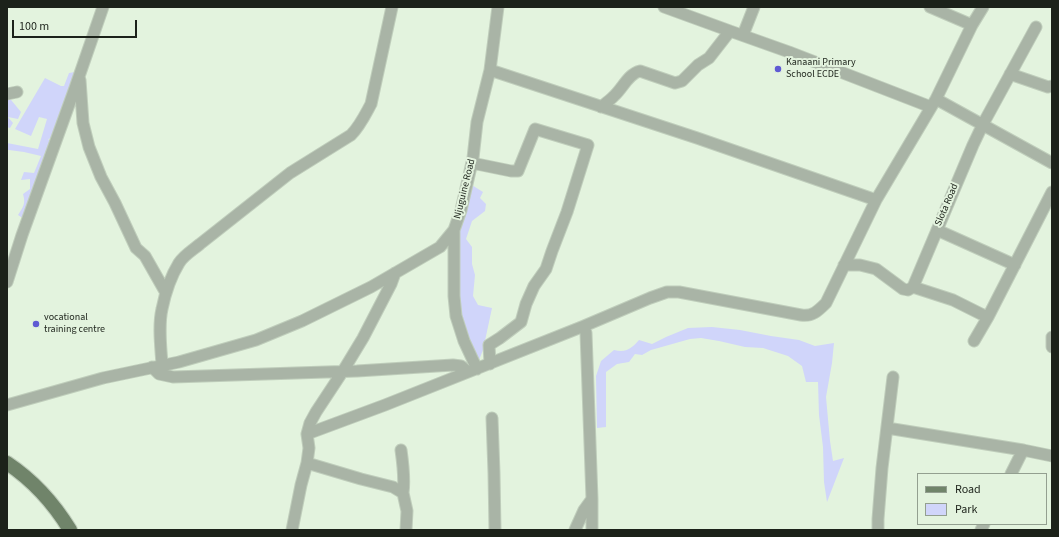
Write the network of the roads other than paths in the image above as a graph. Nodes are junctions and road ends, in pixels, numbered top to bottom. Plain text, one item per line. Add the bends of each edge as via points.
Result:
1 (103, 7) edge
2 (392, 7) edge
3 (498, 7) edge
4 (664, 7) edge
5 (754, 7) edge
6 (930, 7) edge
7 (983, 7) edge
8 (972, 25) junction
9 (1036, 27) dead end
10 (730, 31) junction
11 (743, 35) junction
12 (490, 70) junction
13 (1010, 74) junction
14 (80, 75) junction
15 (1052, 86) edge
16 (934, 103) junction
17 (601, 107) junction
18 (983, 124) junction
19 (1052, 162) edge
20 (472, 163) junction
21 (1052, 192) edge
22 (876, 200) junction
23 (454, 230) junction
24 (937, 230) junction
25 (844, 265) junction
26 (1014, 265) junction
27 (396, 273) junction
28 (7, 282) edge
29 (913, 286) junction
30 (166, 293) junction
31 (988, 317) junction
32 (584, 326) junction
33 (1052, 337) edge
34 (974, 341) dead end
35 (1052, 347) edge
36 (490, 364) junction
37 (157, 366) junction
38 (473, 370) junction
39 (343, 371) junction
40 (893, 377) dead end
41 (7, 405) edge
42 (492, 418) dead end
43 (887, 428) junction
44 (307, 434) junction
45 (401, 450) dead end
46 (1023, 450) junction
47 (1052, 456) edge
48 (7, 463) edge
49 (307, 463) junction
50 (1012, 473) edge
51 (404, 493) junction
52 (592, 499) junction
53 (70, 530) edge
54 (292, 530) edge
55 (406, 530) edge
56 (495, 530) edge
57 (575, 530) edge
58 (592, 530) edge
59 (878, 530) edge

1 - 14 street
2 - 30 street via 371,104 356,129 351,135 290,174 187,254 180,262
3 - 12 street, Njuguine Road
4 - 10 street
5 - 11 street
6 - 8 street
7 - 8 street
8 - 16 street
9 - 13 street, Slota Road
10 - 11 street
10 - 17 street via 709,58 682,81 675,83 640,71 635,72 615,96
11 - 16 street
12 - 17 street
12 - 20 street, Njuguine Road via 477,122
13 - 15 street via 1048,87
13 - 18 street, Slota Road
14 - 28 street
14 - 30 street via 83,124 89,147 136,248 145,256
16 - 18 street
16 - 22 street
17 - 22 street
18 - 19 street
18 - 24 street, Slota Road
20 - 23 street, Njuguine Road
20 - 36 street via 518,171 535,129 588,146 568,212 546,269 534,286 521,322 489,345
21 - 26 street
22 - 25 street
23 - 27 street via 440,247
23 - 38 street, Njuguine Road via 456,316
24 - 26 street
24 - 29 street, Slota Road
25 - 29 street via 876,269 903,289 908,290
25 - 32 street via 826,303 807,316 679,292 667,292
26 - 31 street
27 - 37 street via 302,321 256,340
27 - 39 street
29 - 31 street via 953,300
30 - 37 street via 161,310
31 - 34 street
32 - 36 street
32 - 52 street
33 - 35 street
36 - 38 street
37 - 39 street via 159,374 172,377
37 - 41 street
38 - 39 street via 453,365
38 - 44 street
39 - 44 street via 316,412
40 - 43 street
42 - 56 street
43 - 46 street
43 - 59 street
44 - 49 street
45 - 51 street
46 - 47 street
46 - 50 street
48 - 53 main road via 37,487
49 - 51 street via 393,487
49 - 54 street
51 - 55 street via 407,511
52 - 57 street
52 - 58 street

